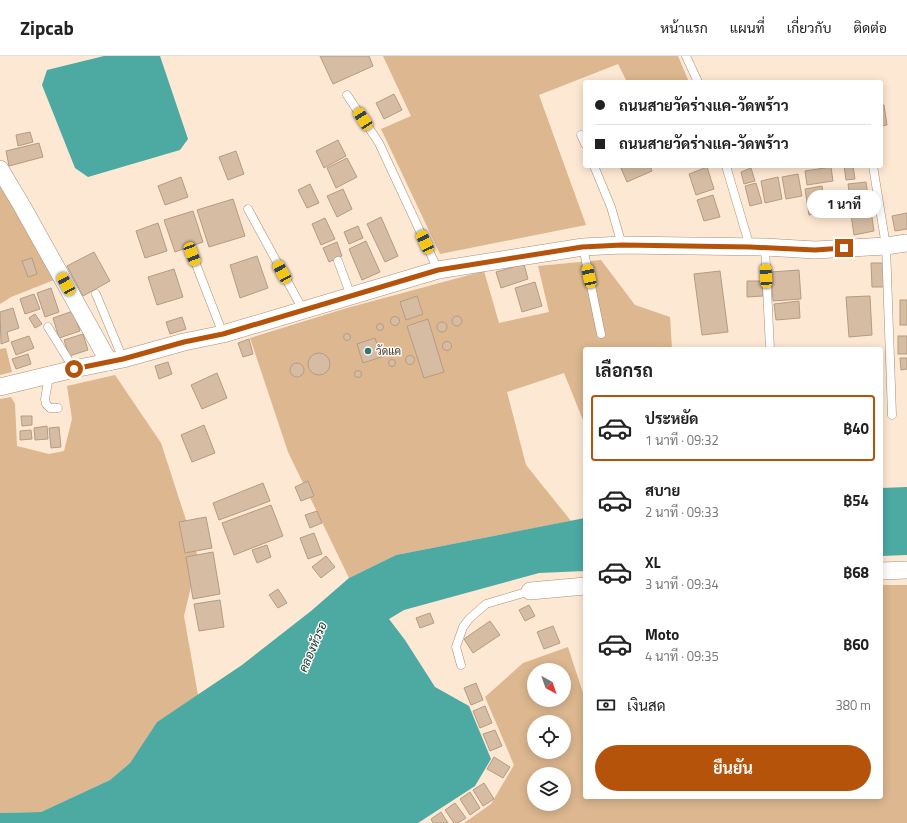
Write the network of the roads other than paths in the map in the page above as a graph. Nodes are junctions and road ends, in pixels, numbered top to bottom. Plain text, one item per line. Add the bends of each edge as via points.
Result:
1 (686, 56) edge
2 (697, 80) edge
3 (347, 95) dead end
4 (581, 135) dead end
5 (583, 140) edge
6 (595, 168) edge
7 (727, 168) edge
8 (873, 168) edge
9 (1, 172) edge
10 (248, 209) dead end
11 (907, 243) edge
12 (622, 245) junction
13 (886, 246) junction
14 (582, 247) junction
15 (757, 247) junction
16 (192, 254) dead end
17 (338, 261) dead end
18 (438, 270) junction
19 (96, 294) dead end
20 (351, 296) junction
21 (303, 310) junction
22 (48, 327) dead end
23 (223, 334) junction
24 (601, 334) dead end
25 (770, 347) edge
26 (116, 360) junction
27 (74, 369) junction
28 (48, 376) junction
29 (0, 387) edge
30 (58, 408) dead end
31 (892, 415) dead end
32 (883, 570) edge
33 (907, 570) edge
34 (583, 586) edge
35 (530, 591) joint
36 (461, 664) dead end

1 - 2 lane
3 - 18 lane via 379,144
4 - 5 lane
6 - 12 lane via 611,207
7 - 15 lane
8 - 13 lane
9 - 26 street
10 - 21 lane
11 - 13 street
12 - 14 street
12 - 15 street
13 - 15 street via 815,250
13 - 31 lane
14 - 18 street
14 - 24 lane
15 - 25 lane
16 - 23 lane
17 - 20 lane
18 - 20 street
19 - 26 lane
20 - 21 street
21 - 23 street
22 - 27 lane
23 - 26 street
26 - 27 street
27 - 28 street
28 - 29 street
28 - 30 lane via 46,404 50,408
32 - 33 street
34 - 35 street
35 - 36 lane via 486,604 469,619 463,627 456,647

